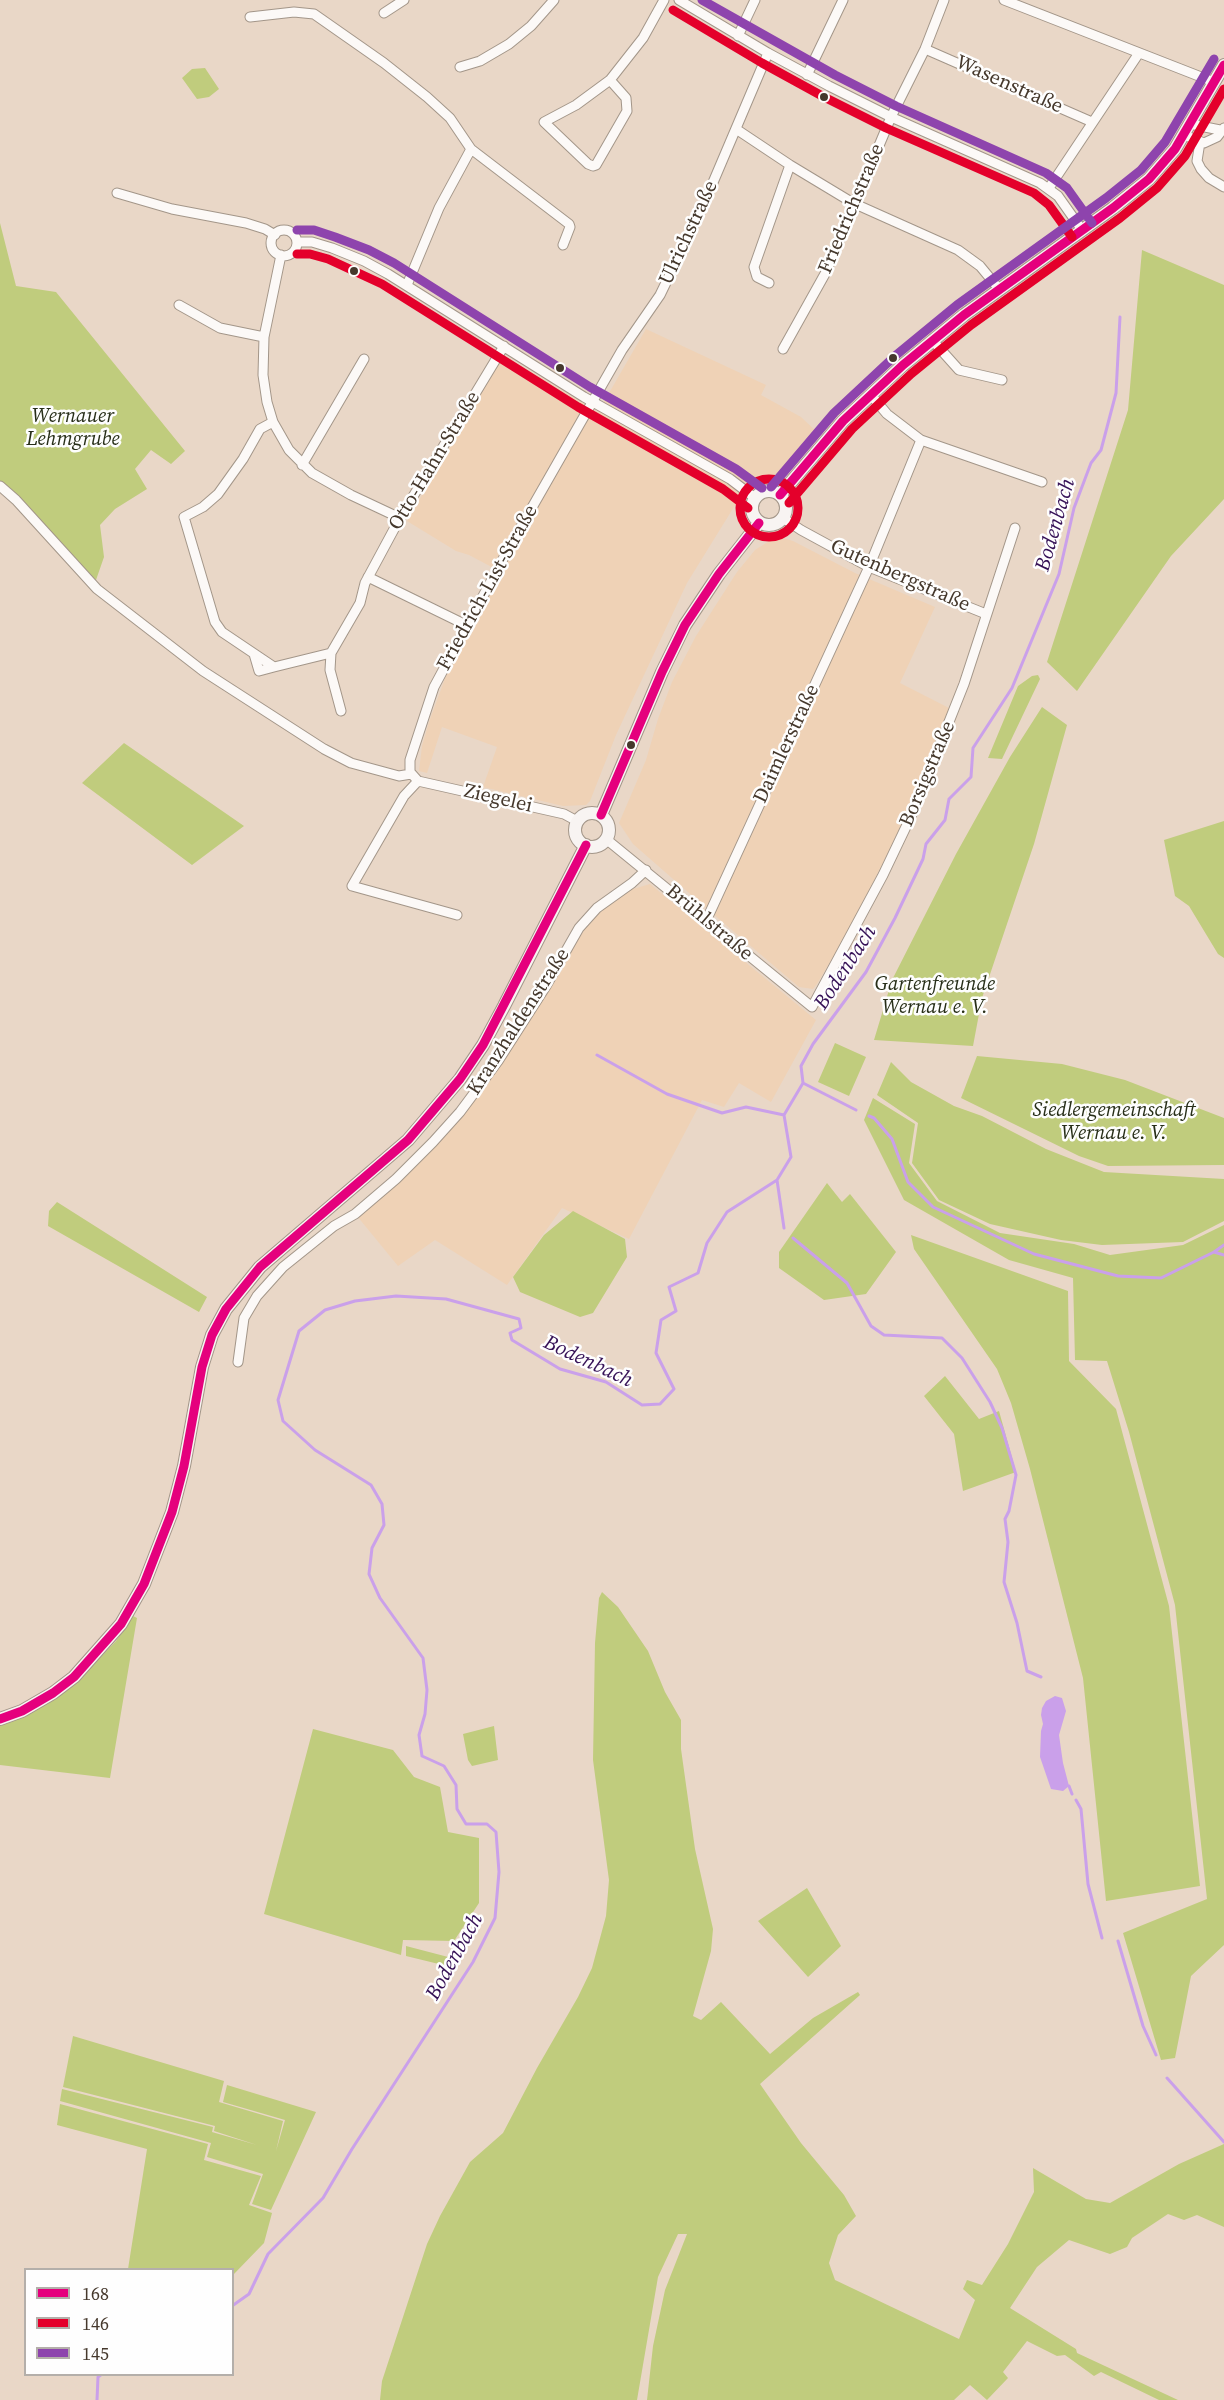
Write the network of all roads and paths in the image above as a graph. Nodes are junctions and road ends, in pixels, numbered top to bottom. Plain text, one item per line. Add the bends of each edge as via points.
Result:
1 (404, 0) edge
2 (554, 0) edge
3 (664, 0) edge
4 (679, 0) edge
5 (755, 0) edge
6 (843, 0) edge
7 (944, 0) edge
8 (1004, 0) edge
9 (384, 13) dead end
10 (250, 17) dead end
11 (738, 36) junction
12 (925, 49) junction
13 (768, 53) junction
14 (1139, 53) junction
15 (1224, 65) edge
16 (460, 67) dead end
17 (807, 75) junction
18 (610, 80) junction
19 (1214, 82) junction
20 (891, 117) junction
21 (1092, 122) junction
22 (736, 129) junction
23 (1187, 129) junction
24 (1222, 129) edge
25 (1200, 142) junction
26 (471, 149) junction
27 (790, 165) junction
28 (1224, 187) edge
29 (1049, 188) junction
30 (117, 193) dead end
31 (854, 204) junction
32 (1082, 230) junction
33 (274, 235) junction
34 (297, 242) junction
35 (563, 244) dead end
36 (281, 255) junction
37 (769, 283) dead end
38 (407, 285) junction
39 (999, 289) junction
40 (179, 305) dead end
41 (264, 336) junction
42 (933, 341) junction
43 (504, 346) junction
44 (783, 349) dead end
45 (364, 359) dead end
46 (1002, 380) dead end
47 (871, 395) junction
48 (592, 402) junction
49 (273, 422) junction
50 (921, 440) junction
51 (302, 465) junction
52 (1042, 482) dead end
53 (0, 486) edge
54 (780, 495) junction
55 (755, 498) junction
56 (400, 518) junction
57 (783, 518) junction
58 (759, 523) junction
59 (1015, 528) dead end
60 (869, 567) junction
61 (368, 578) junction
62 (986, 614) junction
63 (466, 625) junction
64 (331, 653) junction
65 (340, 711) dead end
66 (415, 777) junction
67 (601, 815) junction
68 (577, 821) junction
69 (606, 839) junction
70 (586, 845) junction
71 (646, 870) junction
72 (457, 915) dead end
73 (706, 921) junction
74 (812, 1007) joint
75 (238, 1362) dead end
76 (0, 1719) edge

1 - 9 street
2 - 16 street via 509,44 480,61
3 - 18 street via 643,38
4 - 11 street
5 - 11 street
6 - 17 street
7 - 12 street, Friedrichstraße
8 - 14 street
10 - 26 street via 314,14 427,97 450,118
11 - 13 street
12 - 20 street, Friedrichstraße
12 - 21 street, Wasenstraße
13 - 17 street
13 - 22 street, Ulrichstraße
14 - 19 street
14 - 21 street
15 - 19 main road
17 - 20 street
18 - 18 street via 544,122 588,165 596,165 627,111 626,98
19 - 23 main road
20 - 29 street
20 - 31 street, Friedrichstraße
21 - 29 street
22 - 27 street
22 - 48 street, Ulrichstraße via 660,295
23 - 24 street
23 - 25 street
23 - 32 main road via 1149,179
24 - 25 street via 1211,141
25 - 28 street via 1197,161 1201,169
26 - 35 street via 569,224
26 - 38 street via 439,208
27 - 31 street
27 - 37 street via 754,267 758,277
29 - 32 street
30 - 33 street via 172,209 246,223
31 - 39 street via 958,250 980,266
31 - 44 street, Friedrichstraße via 826,272
32 - 39 main road
33 - 34 street via 288,230
33 - 36 street via 272,244
34 - 36 street via 294,251
34 - 38 street via 312,242 342,252
36 - 41 street
38 - 43 street
39 - 42 main road
40 - 41 street via 220,328
41 - 49 street via 263,375
42 - 46 street via 959,370
42 - 47 main road
43 - 48 street
43 - 56 street, Otto-Hahn-Straße
45 - 51 street
47 - 50 street via 887,414
47 - 54 main road via 843,421
48 - 55 street via 730,479
48 - 63 street, Friedrich-List-Straße
49 - 51 street
49 - 64 street via 260,429 218,494 184,517 215,622 222,632 274,666
50 - 52 street
50 - 60 street, Daimlerstraße
51 - 56 street via 333,486
53 - 66 street, Ziegelei via 97,589 203,670 351,763
54 - 55 main road via 769,491
54 - 57 main road via 785,503
55 - 58 main road via 752,509
56 - 61 street, Otto-Hahn-Straße
57 - 58 main road via 772,525
57 - 60 street, Gutenbergstraße
58 - 67 main road via 685,626
59 - 62 street, Borsigstraße
60 - 62 street, Gutenbergstraße
60 - 73 street, Daimlerstraße
61 - 63 street
61 - 64 street, Otto-Hahn-Straße via 360,603
62 - 74 street, Borsigstraße via 945,737 899,843
63 - 66 street, Friedrich-List-Straße via 425,710 410,760
64 - 65 street via 330,670
66 - 68 street, Ziegelei via 564,814
66 - 72 street via 352,886
67 - 68 main road via 586,813
67 - 69 main road via 609,825
68 - 70 main road via 577,837
69 - 70 main road via 595,846
69 - 71 street, Brühlstraße
70 - 76 main road via 483,1045 459,1079 408,1140 260,1268 226,1309 202,1367 172,1512 144,1584 121,1624 74,1677 53,1693
71 - 73 street, Brühlstraße
71 - 75 street, Kranzhaldenstraße via 597,908 579,928 498,1060 434,1142 355,1214 283,1267 257,1296 244,1318
73 - 74 street, Brühlstraße

